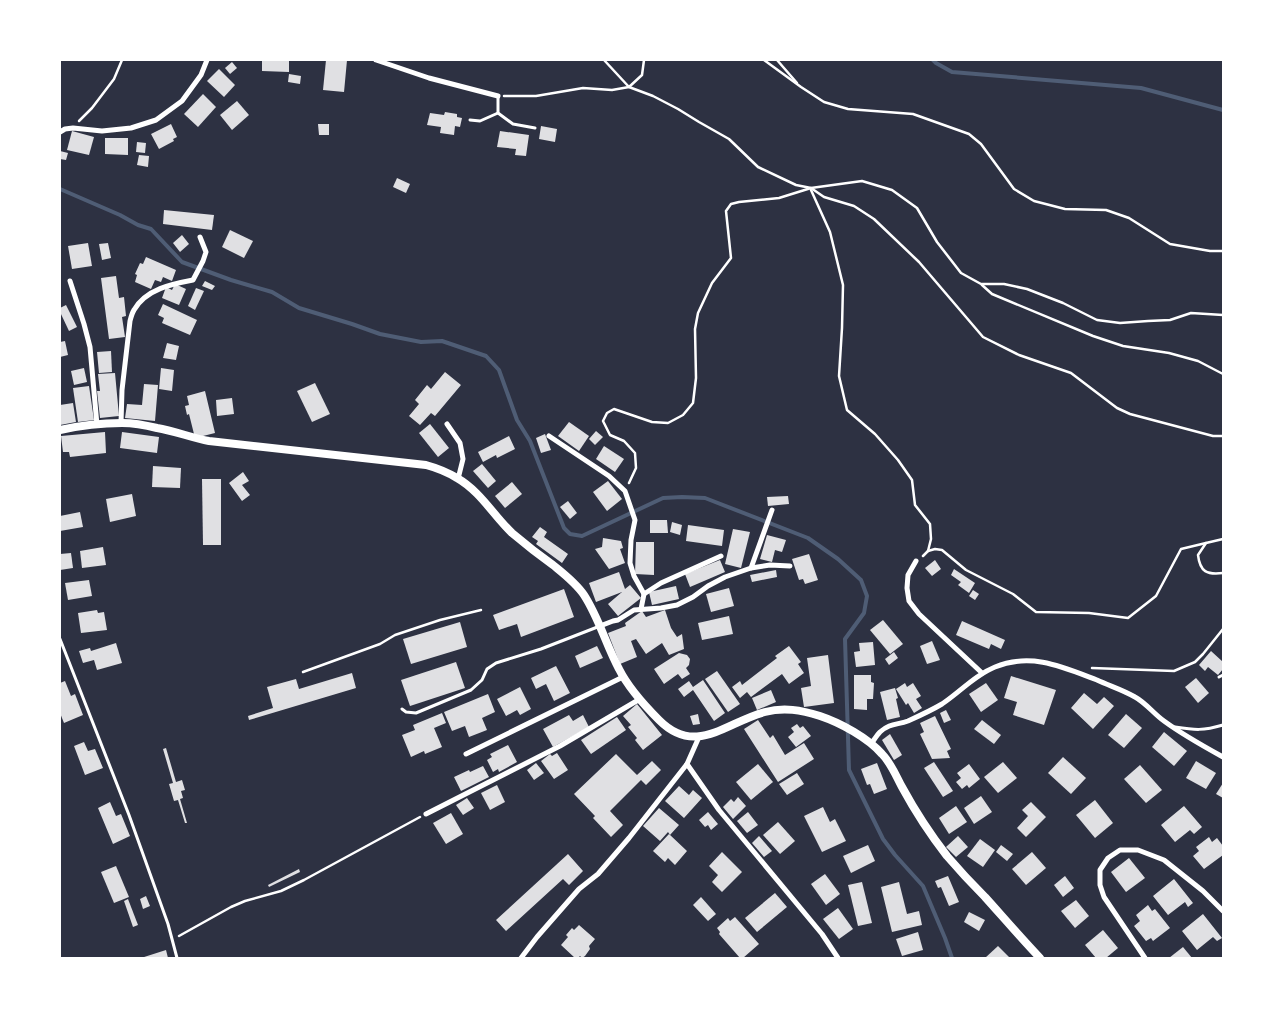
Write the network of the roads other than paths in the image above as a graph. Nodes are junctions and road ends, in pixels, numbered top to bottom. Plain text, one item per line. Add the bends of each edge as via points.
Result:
1 (206, 60) edge
2 (376, 60) edge
3 (498, 96) joint
4 (498, 113) junction
5 (470, 120) dead end
6 (535, 128) dead end
7 (60, 132) edge
8 (200, 237) dead end
9 (70, 281) dead end
10 (122, 423) junction
11 (447, 424) dead end
12 (97, 425) junction
13 (60, 430) edge
14 (549, 436) dead end
15 (458, 479) junction
16 (771, 513) dead end
17 (721, 556) dead end
18 (916, 561) road end
19 (790, 566) dead end
20 (751, 568) junction
21 (644, 594) junction
22 (641, 608) junction
23 (600, 626) junction
24 (60, 639) edge
25 (982, 673) junction
26 (623, 677) junction
27 (640, 698) junction
28 (402, 709) dead end
29 (1223, 725) edge
30 (1172, 727) junction
31 (699, 737) junction
32 (872, 744) junction
33 (466, 754) dead end
34 (1223, 757) edge
35 (687, 764) junction
36 (426, 814) road end
37 (1223, 911) edge
38 (177, 958) edge
39 (522, 958) edge
40 (838, 958) edge
41 (1040, 958) edge
42 (1145, 958) edge

1 - 7 street via 201,74 182,101 156,120 130,128 102,131 73,128
2 - 3 street
3 - 4 lane
4 - 5 lane via 480,121
4 - 6 lane via 513,124
8 - 10 street via 206,252 193,280 159,289 146,296 133,310 122,390
9 - 12 street via 90,347
10 - 12 street
10 - 15 street via 209,441 426,465
11 - 15 street via 460,443 463,459
12 - 13 street
14 - 21 street via 609,476 625,491 635,520 630,563
15 - 23 street via 512,532 582,591
16 - 20 street
17 - 21 street
18 - 25 street via 908,575 909,601
19 - 20 street
20 - 22 street via 725,577 677,605
21 - 22 street
22 - 23 street
23 - 26 street
23 - 28 lane via 496,663 487,669 482,680 471,690 416,713
24 - 38 lane via 129,814
25 - 30 street via 1020,660 1067,668 1138,698
25 - 32 street via 930,711 881,731
26 - 27 street
26 - 33 street
27 - 31 street via 672,731
27 - 36 street via 560,746
29 - 30 lane via 1195,730
30 - 34 street
31 - 32 street via 753,716 784,709 829,719
31 - 35 street
32 - 41 street via 892,767 922,820 948,857
35 - 39 street via 611,860 579,889
35 - 40 street
37 - 42 street via 1164,860 1138,850 1120,850 1108,858 1100,870 1100,885 1104,897

